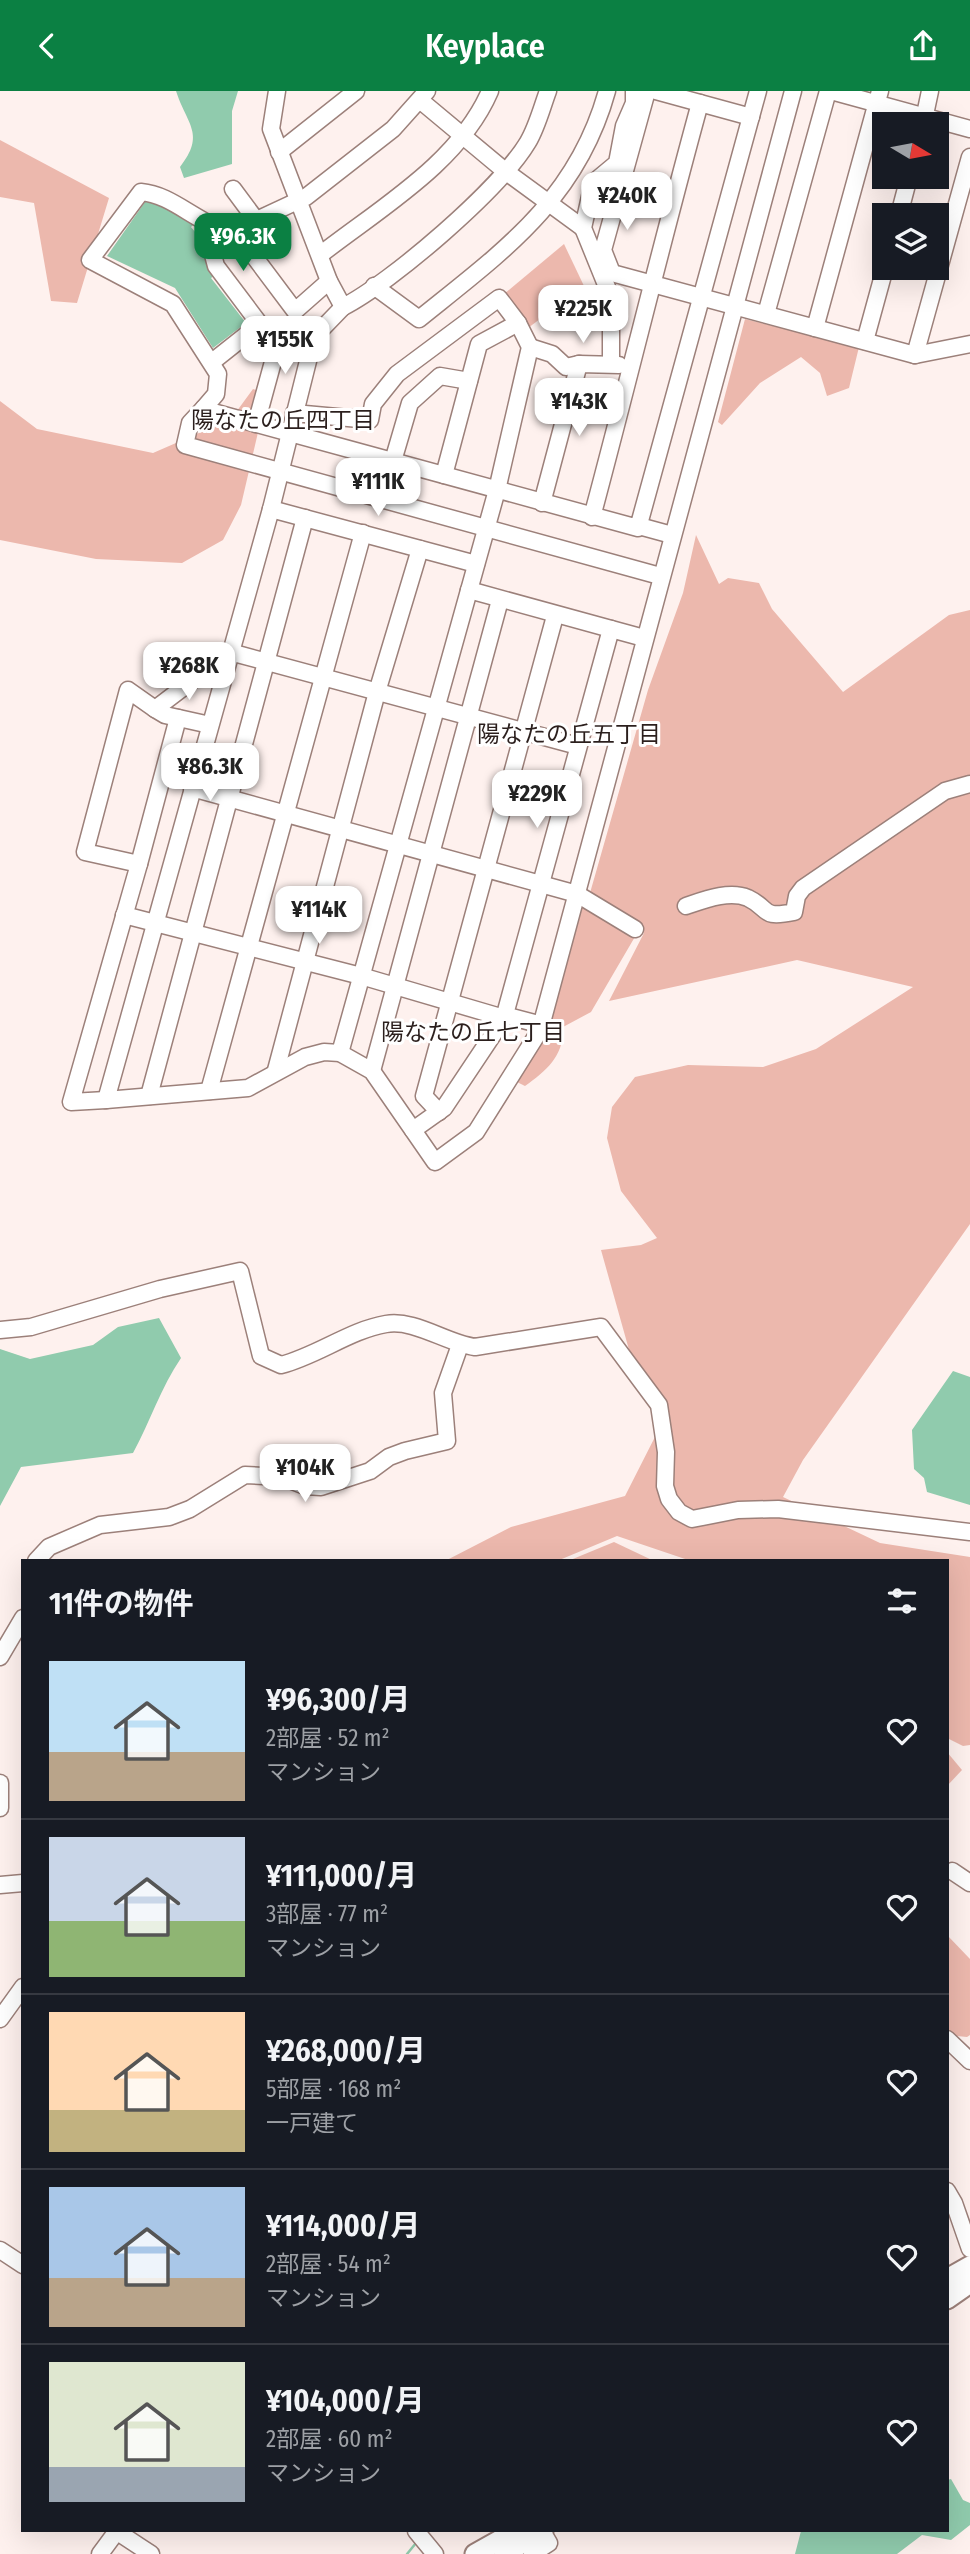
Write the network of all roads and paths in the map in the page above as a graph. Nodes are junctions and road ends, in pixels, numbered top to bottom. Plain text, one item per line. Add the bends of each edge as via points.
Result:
1 (277, 91) edge
2 (356, 91) edge
3 (490, 91) edge
4 (548, 91) edge
5 (607, 91) edge
6 (634, 91) edge
7 (647, 91) edge
8 (656, 91) edge
9 (758, 91) edge
10 (793, 91) edge
11 (830, 91) edge
12 (930, 91) edge
13 (424, 96) edge
14 (879, 97) edge
15 (700, 103) junction
16 (908, 112) edge
17 (926, 112) edge
18 (751, 117) junction
19 (949, 125) edge
20 (970, 129) edge
21 (463, 134) junction
22 (279, 152) junction
23 (970, 157) edge
24 (505, 171) junction
25 (233, 189) dead end
26 (298, 200) junction
27 (551, 204) junction
28 (257, 220) junction
29 (583, 227) junction
30 (320, 255) junction
31 (882, 280) edge
32 (330, 281) junction
33 (650, 282) junction
34 (374, 286) junction
35 (702, 296) junction
36 (733, 304) junction
37 (343, 307) junction
38 (766, 314) junction
39 (518, 323) junction
40 (260, 324) junction
41 (815, 328) junction
42 (865, 341) junction
43 (970, 344) edge
44 (530, 347) junction
45 (277, 348) junction
46 (310, 355) junction
47 (915, 355) junction
48 (212, 362) junction
49 (611, 363) junction
50 (579, 364) junction
51 (632, 367) junction
52 (469, 381) junction
53 (204, 408) junction
54 (294, 413) junction
55 (256, 425) junction
56 (289, 433) junction
57 (393, 461) junction
58 (280, 472) junction
59 (444, 475) junction
60 (497, 490) junction
61 (542, 503) junction
62 (271, 509) junction
63 (592, 517) junction
64 (305, 518) junction
65 (639, 526) junction
66 (486, 529) junction
67 (363, 533) junction
68 (672, 535) junction
69 (420, 548) junction
70 (476, 564) junction
71 (660, 576) junction
72 (469, 590) junction
73 (500, 600) junction
74 (555, 616) junction
75 (611, 629) junction
76 (644, 638) junction
77 (230, 652) junction
78 (268, 663) junction
79 (322, 677) junction
80 (377, 692) junction
81 (435, 708) junction
82 (155, 709) junction
83 (468, 717) junction
84 (178, 718) junction
85 (210, 725) junction
86 (522, 731) junction
87 (578, 746) junction
88 (970, 784) edge
89 (192, 788) junction
90 (231, 799) junction
91 (286, 814) junction
92 (341, 829) junction
93 (397, 845) junction
94 (431, 854) junction
95 (139, 864) junction
96 (486, 870) junction
97 (542, 883) junction
98 (577, 894) junction
99 (686, 906) dead end
100 (124, 915) junction
101 (155, 922) junction
102 (635, 929) dead end
103 (191, 931) junction
104 (248, 946) junction
105 (304, 961) junction
106 (361, 976) junction
107 (396, 986) junction
108 (450, 1001) junction
109 (504, 1016) junction
110 (542, 1025) junction
111 (340, 1053) junction
112 (276, 1070) junction
113 (372, 1072) junction
114 (209, 1091) junction
115 (149, 1096) junction
116 (106, 1100) junction
117 (439, 1112) junction
118 (413, 1130) junction
119 (0, 1330) edge
120 (460, 1345) junction
121 (970, 1532) edge
122 (38, 1559) edge
123 (21, 1621) edge
124 (0, 1657) edge
125 (0, 1783) edge
126 (0, 1808) edge
127 (952, 1871) dead end
128 (21, 1883) edge
129 (970, 1883) edge
130 (0, 1885) edge
131 (21, 1990) edge
132 (0, 2019) edge
133 (949, 2041) edge
134 (970, 2061) edge
135 (949, 2195) edge
136 (970, 2249) edge
137 (0, 2250) edge
138 (21, 2264) edge
139 (970, 2266) edge
140 (970, 2283) edge
141 (949, 2290) edge
142 (949, 2291) edge
143 (115, 2532) edge
144 (118, 2532) edge
145 (418, 2532) edge
146 (514, 2532) edge
147 (541, 2532) edge
148 (544, 2532) edge
149 (100, 2554) edge
150 (151, 2554) edge
151 (435, 2554) edge
152 (475, 2554) edge
153 (504, 2554) edge
154 (532, 2554) edge

1 - 22 street via 271,129
2 - 22 street
3 - 21 street
4 - 24 street via 528,142
5 - 27 street via 583,150
6 - 29 street via 617,163 593,183
7 - 33 street via 603,250 612,273
8 - 15 street
9 - 18 street
10 - 36 street
11 - 14 street
11 - 38 street
12 - 17 street
13 - 21 street
13 - 26 street via 393,129
14 - 16 street
14 - 41 street
15 - 18 street
15 - 33 street
18 - 35 street
19 - 20 street
21 - 24 street
21 - 30 street via 443,159
22 - 26 street
23 - 47 street
24 - 27 street
24 - 34 street via 445,231
25 - 28 street
26 - 28 street
26 - 30 street
27 - 29 street
27 - 34 street via 512,244 419,319
28 - 32 street via 248,224 244,243 295,310
29 - 49 street via 611,297
30 - 32 street
31 - 42 street
32 - 37 street
33 - 35 street
33 - 51 street
34 - 37 street
35 - 36 street
35 - 65 street
36 - 38 street
36 - 68 street
37 - 46 street via 314,337
38 - 41 street
39 - 44 street
39 - 52 street via 479,344
39 - 54 street via 499,298 397,374 373,404 370,420
40 - 45 street
40 - 48 street
40 - 48 street via 216,266 204,221 160,194 141,192 90,260 173,304
41 - 42 street
42 - 47 street
43 - 47 street
44 - 50 street via 552,354 566,367
44 - 60 street
45 - 46 street
45 - 55 street
46 - 54 street
48 - 53 street via 219,384
49 - 50 street
49 - 51 street
50 - 61 street
51 - 63 street
52 - 57 street via 440,376 410,403
52 - 59 street
53 - 55 street
53 - 58 street via 190,423 185,445
54 - 56 street
55 - 56 street
56 - 57 street
56 - 58 street
57 - 59 street
58 - 62 street
58 - 66 street
59 - 60 street
60 - 61 street
60 - 66 street
61 - 63 street
62 - 64 street
62 - 77 street
63 - 65 street
64 - 67 street
64 - 78 street
65 - 68 street
66 - 70 street
66 - 71 street
67 - 69 street
67 - 79 street
68 - 71 street
69 - 70 street
69 - 80 street
70 - 72 street
71 - 76 street
72 - 73 street
72 - 81 street
73 - 74 street
73 - 83 street
74 - 75 street
74 - 86 street
75 - 76 street
75 - 87 street
76 - 98 street
77 - 78 street
77 - 82 street
77 - 85 street
78 - 79 street
78 - 90 street
79 - 80 street
79 - 91 street
80 - 81 street
80 - 92 street
81 - 83 street
81 - 93 street
82 - 84 street
82 - 95 street via 128,689 85,852
83 - 86 street
83 - 94 street
84 - 85 street
84 - 95 street
85 - 89 street
86 - 87 street
86 - 96 street
87 - 97 street
88 - 99 street via 945,791 803,888 794,912 764,912 747,898 714,897
89 - 90 street
89 - 101 street
90 - 91 street
90 - 103 street
91 - 92 street
91 - 104 street
92 - 93 street
92 - 105 street
93 - 94 street
93 - 106 street
94 - 96 street
94 - 107 street
95 - 100 street
96 - 97 street
96 - 108 street
97 - 98 street
97 - 109 street
98 - 102 street
98 - 110 street
100 - 101 street
100 - 116 street via 71,1102
101 - 103 street
101 - 116 street
103 - 104 street
103 - 115 street
104 - 105 street
104 - 114 street
105 - 106 street
105 - 112 street
106 - 107 street
106 - 111 street
107 - 108 street
107 - 113 street
108 - 109 street
108 - 117 street via 424,1096
109 - 110 street
109 - 117 street
110 - 118 street via 477,1132 435,1162
111 - 112 street via 305,1057
111 - 113 street
112 - 114 street via 248,1087
113 - 118 street
114 - 115 street
115 - 116 street
117 - 118 street
119 - 120 street via 31,1327 240,1271 261,1356 270,1362 290,1363 387,1324 408,1325
120 - 121 street via 484,1346 601,1327 659,1405 666,1452 665,1486 679,1512 692,1518 778,1509
120 - 122 street via 443,1393 447,1441 405,1451 370,1471 321,1487 282,1477 245,1475 190,1509 146,1521 100,1525 49,1547
123 - 124 street
125 - 126 street
127 - 129 street
128 - 130 street
131 - 132 street
133 - 134 street
135 - 136 street
137 - 138 street
139 - 141 main road
140 - 142 main road
143 - 149 street
144 - 150 street
145 - 151 street
146 - 152 main road
147 - 153 main road
148 - 154 street via 549,2543

